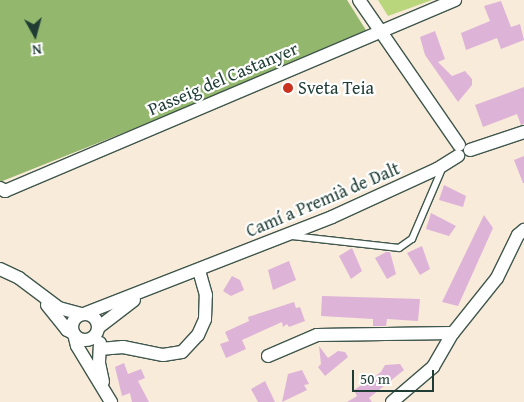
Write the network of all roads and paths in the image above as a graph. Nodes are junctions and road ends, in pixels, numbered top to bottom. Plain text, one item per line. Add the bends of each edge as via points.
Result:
1 (359, 0) edge
2 (455, 0) edge
3 (379, 31) junction
4 (524, 132) edge
5 (463, 150) junction
6 (443, 165) junction
7 (2, 190) edge
8 (524, 230) edge
9 (287, 235) junction
10 (0, 269) edge
11 (199, 271) junction
12 (38, 293) junction
13 (144, 293) junction
14 (84, 314) junction
15 (99, 328) junction
16 (453, 333) junction
17 (74, 334) junction
18 (100, 349) junction
19 (268, 356) dead end
20 (109, 399) edge
21 (392, 402) edge

1 - 3 street
2 - 3 street, Passeig del Castanyer
3 - 5 street
3 - 7 street, Passeig del Castanyer
4 - 5 street, Camí a Premià de Dalt
5 - 6 street, Camí a Premià de Dalt
6 - 9 street, Camí a Premià de Dalt
6 - 9 lane via 412,239 400,248
8 - 16 street via 518,234 496,278
9 - 11 street, Camí a Premià de Dalt
10 - 12 street
11 - 13 street, Camí a Premià de Dalt
11 - 18 street via 206,295 205,318 198,335 182,352 163,356 123,347
12 - 14 street via 59,308
12 - 17 street via 67,330
13 - 14 street, Camí a Premià de Dalt
13 - 15 street, Camí a Premià de Dalt
14 - 15 street via 94,317
14 - 17 street via 73,322
15 - 17 street via 94,337 86,340
15 - 18 street
16 - 19 street via 317,335
16 - 21 street via 433,367
17 - 20 street via 77,346
18 - 20 street via 101,375

